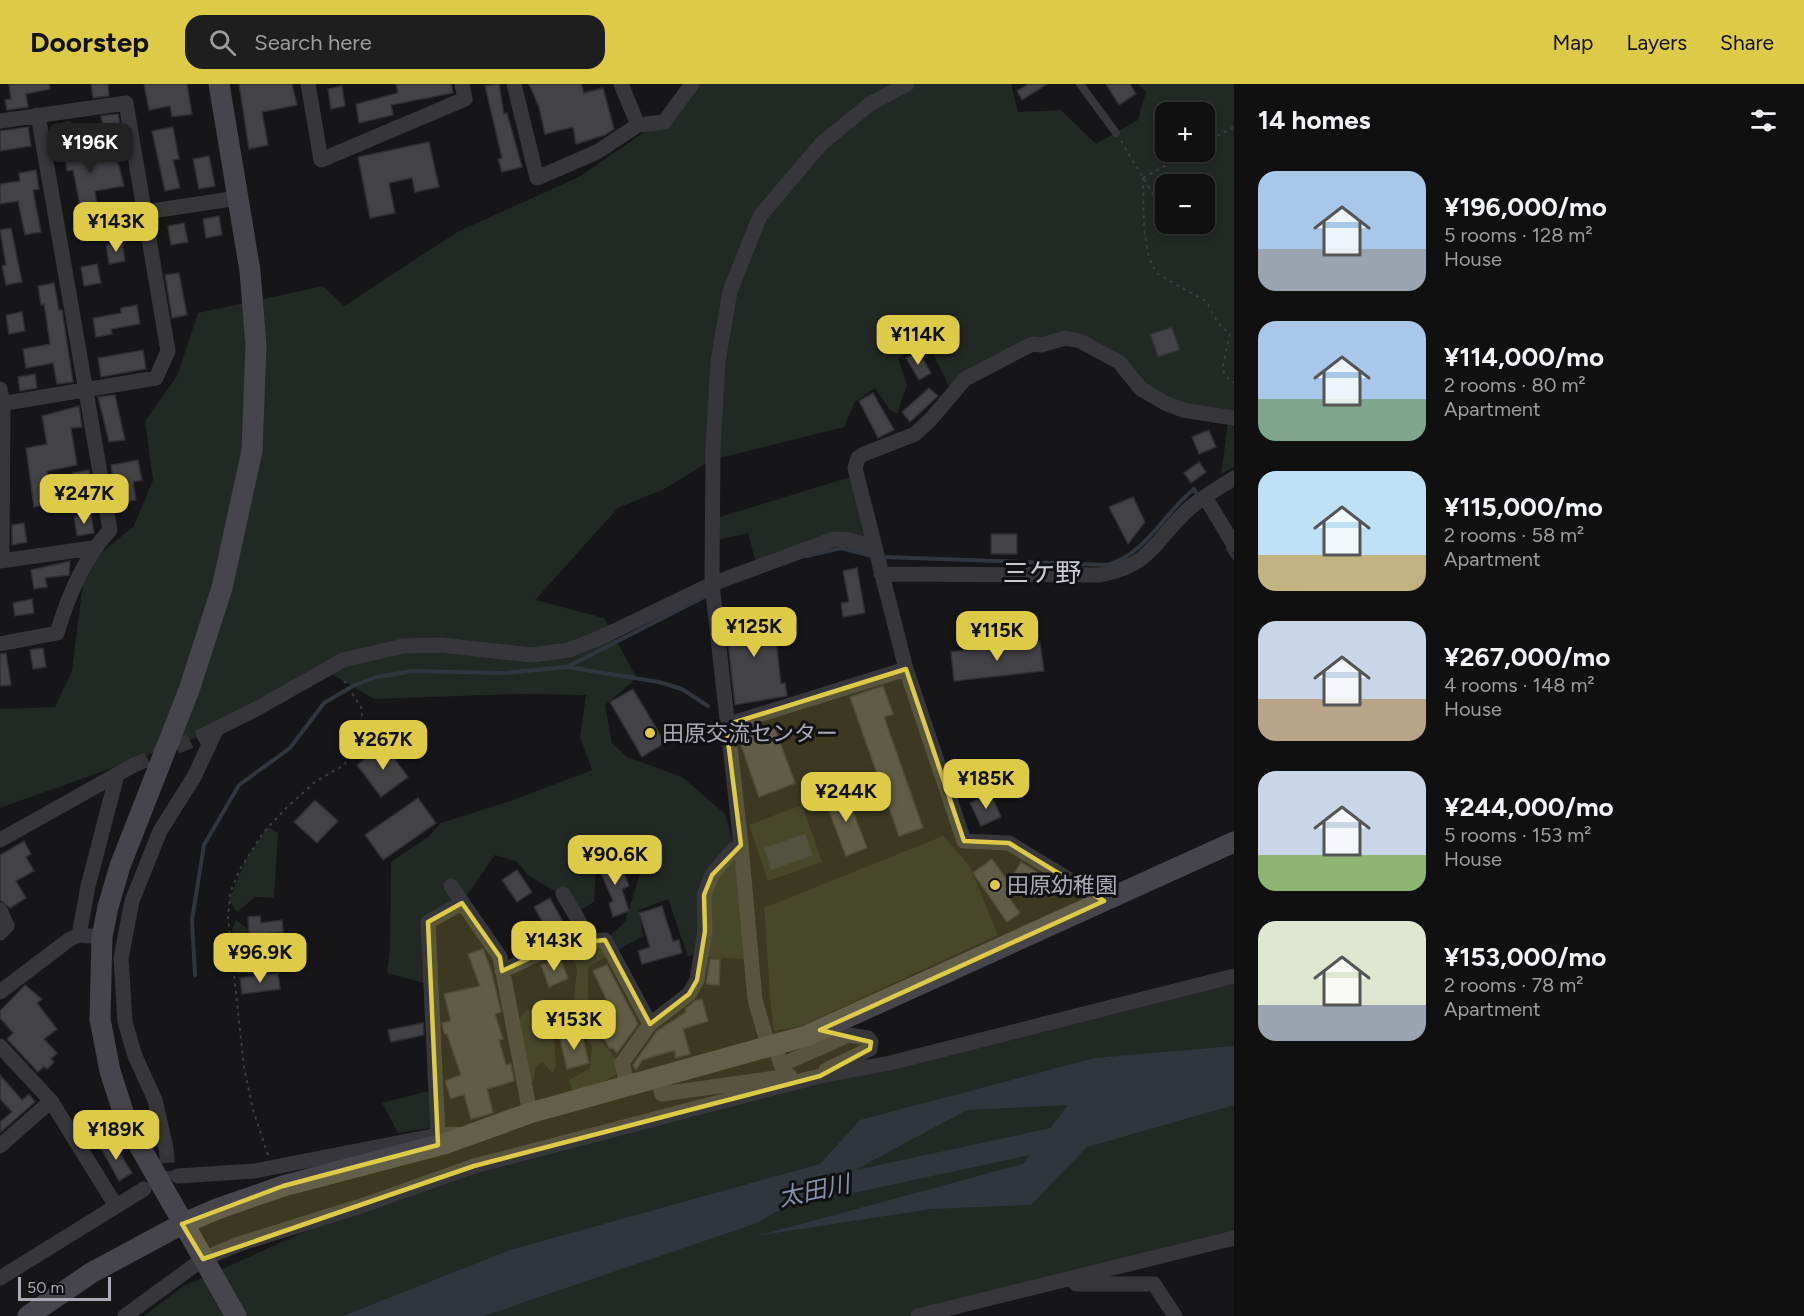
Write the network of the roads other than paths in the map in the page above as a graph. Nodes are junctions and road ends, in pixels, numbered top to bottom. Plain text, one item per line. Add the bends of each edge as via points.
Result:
1 (219, 84) edge
2 (308, 84) edge
3 (462, 84) edge
4 (514, 84) edge
5 (621, 84) edge
6 (692, 84) edge
7 (907, 84) edge
8 (1080, 84) edge
9 (38, 115) junction
10 (0, 121) edge
11 (638, 125) junction
12 (1116, 133) road end
13 (238, 198) junction
14 (145, 212) junction
15 (88, 392) junction
16 (1, 399) edge
17 (1234, 418) edge
18 (1234, 478) edge
19 (1205, 497) junction
20 (1234, 545) edge
21 (93, 548) junction
22 (875, 548) junction
23 (1, 560) edge
24 (881, 574) junction
25 (712, 584) junction
26 (0, 644) edge
27 (906, 669) junction
28 (726, 725) junction
29 (134, 765) tunnel mouth
30 (117, 775) junction
31 (0, 840) edge
32 (1234, 842) edge
33 (741, 845) junction
34 (451, 886) dead end
35 (563, 894) dead end
36 (1104, 902) junction
37 (462, 903) junction
38 (0, 910) edge
39 (0, 933) edge
40 (582, 933) junction
41 (79, 935) junction
42 (102, 937) junction
43 (502, 971) junction
44 (1234, 976) edge
45 (0, 992) edge
46 (650, 1024) junction
47 (0, 1046) edge
48 (772, 1047) junction
49 (820, 1076) junction
50 (657, 1078) junction
51 (628, 1086) junction
52 (51, 1101) junction
53 (530, 1113) junction
54 (438, 1135) junction
55 (468, 1135) junction
56 (0, 1146) edge
57 (166, 1148) tunnel mouth
58 (178, 1176) dead end
59 (144, 1189) dead end
60 (116, 1206) junction
61 (182, 1224) junction
62 (1234, 1238) edge
63 (208, 1268) junction
64 (0, 1278) edge
65 (1049, 1284) junction
66 (28, 1316) edge
67 (125, 1316) edge
68 (236, 1316) edge
69 (918, 1316) edge
70 (1175, 1316) edge

1 - 13 street
2 - 3 street via 321,160 465,99
4 - 11 street via 537,178 597,152
5 - 11 street
6 - 11 street via 664,122
7 - 25 street via 870,104 822,143 760,216 746,249 730,291 718,362
8 - 12 lane
9 - 10 street
9 - 14 street via 126,103
9 - 15 street
13 - 14 street
13 - 42 street via 256,346 252,452 222,588 189,690 120,866
14 - 15 street via 168,351 156,378
15 - 16 street
15 - 21 street via 110,530
16 - 23 street
17 - 22 street via 1165,404 1142,389 1119,362 1080,341 1066,338 1032,344 965,379 915,434 858,458 855,468
18 - 19 street
19 - 20 street
19 - 24 street via 1136,565 1120,571 1100,575
21 - 23 street
21 - 26 street via 57,633
22 - 24 street
22 - 25 street via 834,539
24 - 27 street
25 - 28 street
25 - 57 street via 569,650 532,655 440,645 403,646 365,654 334,664 210,732 194,777 160,831 132,901 121,958 125,1022 155,1100
27 - 28 street
27 - 36 street via 964,841 1009,843
28 - 33 street
29 - 30 street
30 - 31 street
30 - 41 street
32 - 36 street
33 - 46 street via 730,852 712,875 704,896 705,931 697,980 689,994
33 - 48 street via 755,1000
34 - 37 street
35 - 40 street
36 - 48 street via 806,1036
37 - 43 street via 500,957
37 - 54 street via 428,922
38 - 39 street via 7,926
40 - 43 street
40 - 46 street via 585,942 605,940
41 - 42 street
41 - 45 street
42 - 61 street via 100,1019 110,1071 127,1124
43 - 53 street
44 - 49 street via 890,1063
46 - 51 street via 622,1063
47 - 52 street
48 - 49 street via 782,1065 849,1035 871,1042 870,1049 828,1068
48 - 50 street
49 - 50 street via 801,1075 662,1094
49 - 63 street via 474,1166 239,1244
50 - 51 street
51 - 53 street
52 - 56 street
52 - 60 street
53 - 55 street
54 - 55 street
54 - 58 street via 272,1168
55 - 61 street via 282,1186
59 - 60 street
60 - 64 street
61 - 63 street
61 - 66 street via 91,1273
62 - 65 street
63 - 67 street
63 - 68 street
65 - 69 street
65 - 70 street via 1155,1284

